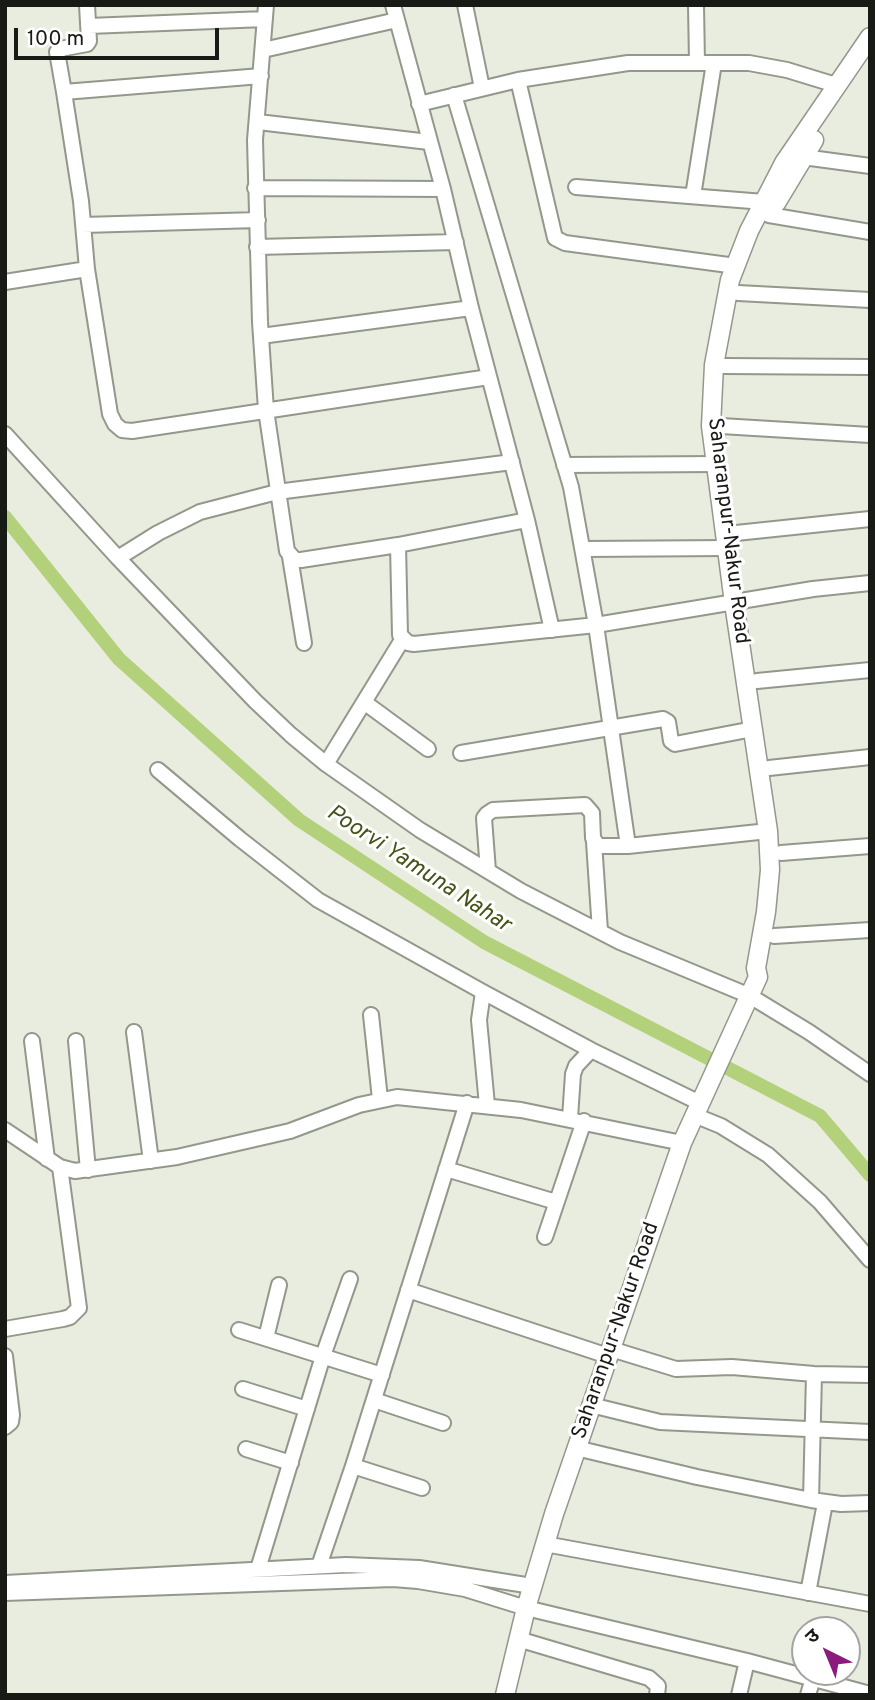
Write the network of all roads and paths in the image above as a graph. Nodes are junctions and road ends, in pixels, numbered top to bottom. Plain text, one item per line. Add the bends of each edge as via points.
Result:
1 (87, 5) edge
2 (465, 5) edge
3 (696, 5) edge
4 (265, 12) edge
5 (395, 12) edge
6 (89, 26) junction
7 (870, 37) edge
8 (263, 50) junction
9 (870, 55) edge
10 (697, 62) junction
11 (714, 63) junction
12 (261, 76) junction
13 (518, 80) junction
14 (836, 85) junction
15 (482, 88) junction
16 (64, 92) junction
17 (454, 95) junction
18 (419, 104) junction
19 (258, 122) junction
20 (429, 142) junction
21 (803, 157) junction
22 (870, 166) edge
23 (576, 187) dead end
24 (255, 188) junction
25 (443, 188) junction
26 (693, 196) junction
27 (767, 208) junction
28 (258, 220) junction
29 (83, 225) junction
30 (870, 232) edge
31 (456, 242) junction
32 (257, 247) junction
33 (736, 266) junction
34 (88, 270) junction
35 (5, 282) edge
36 (738, 293) junction
37 (870, 300) edge
38 (471, 308) junction
39 (261, 336) junction
40 (724, 366) junction
41 (870, 366) edge
42 (489, 377) junction
43 (265, 410) junction
44 (721, 426) junction
45 (5, 434) edge
46 (870, 435) edge
47 (512, 463) junction
48 (716, 464) junction
49 (564, 465) junction
50 (277, 492) junction
51 (870, 519) edge
52 (527, 520) junction
53 (731, 540) junction
54 (398, 545) junction
55 (584, 549) junction
56 (290, 557) junction
57 (118, 558) junction
58 (870, 583) edge
59 (739, 602) junction
60 (596, 625) junction
61 (552, 630) junction
62 (402, 640) junction
63 (304, 643) dead end
64 (870, 670) edge
65 (757, 681) junction
66 (364, 702) junction
67 (611, 726) junction
68 (753, 729) junction
69 (428, 749) dead end
70 (461, 753) dead end
71 (870, 757) edge
72 (326, 764) junction
73 (769, 768) junction
74 (158, 769) dead end
75 (768, 831) junction
76 (594, 842) junction
77 (628, 846) junction
78 (870, 846) edge
79 (781, 853) junction
80 (488, 871) junction
81 (870, 930) edge
82 (600, 931) junction
83 (774, 936) junction
84 (758, 977) junction
85 (483, 992) junction
86 (747, 1003) junction
87 (371, 1014) dead end
88 (134, 1032) dead end
89 (33, 1041) dead end
90 (76, 1041) dead end
91 (591, 1050) junction
92 (870, 1074) edge
93 (380, 1099) junction
94 (467, 1103) junction
95 (487, 1105) junction
96 (700, 1105) junction
97 (577, 1120) junction
98 (5, 1130) edge
99 (682, 1143) junction
100 (47, 1159) junction
101 (151, 1161) junction
102 (60, 1167) junction
103 (446, 1169) junction
104 (88, 1170) junction
105 (556, 1202) junction
106 (545, 1237) dead end
107 (870, 1260) edge
108 (350, 1279) dead end
109 (279, 1285) dead end
110 (408, 1290) junction
111 (5, 1329) edge
112 (239, 1330) dead end
113 (266, 1338) junction
114 (609, 1353) junction
115 (5, 1356) edge
116 (324, 1356) junction
117 (814, 1374) junction
118 (382, 1375) junction
119 (870, 1375) edge
120 (243, 1389) dead end
121 (374, 1400) junction
122 (591, 1405) junction
123 (307, 1409) junction
124 (443, 1423) dead end
125 (5, 1427) edge
126 (813, 1428) junction
127 (870, 1432) edge
128 (576, 1448) junction
129 (246, 1449) dead end
130 (290, 1463) junction
131 (353, 1466) junction
132 (422, 1488) dead end
133 (818, 1502) junction
134 (870, 1503) edge
135 (545, 1544) junction
136 (320, 1566) junction
137 (258, 1569) junction
138 (5, 1583) edge
139 (532, 1586) junction
140 (5, 1593) edge
141 (808, 1593) junction
142 (870, 1604) edge
143 (526, 1608) junction
144 (518, 1639) junction
145 (747, 1661) junction
146 (791, 1672) edge
147 (842, 1686) edge
148 (870, 1694) edge
149 (505, 1695) edge
150 (657, 1695) edge
151 (739, 1695) edge

1 - 6 street
2 - 15 street
3 - 10 street
4 - 6 street
4 - 8 street
5 - 8 street
5 - 18 street
6 - 16 street via 87,44 57,52
7 - 14 main road, Saharanpur-Nakur Road
8 - 12 street
9 - 21 main road, Saharanpur-Nakur Road
10 - 11 street
10 - 13 street via 628,63
11 - 14 street via 768,65
11 - 26 street
12 - 16 street
12 - 19 street
13 - 15 street
13 - 33 street via 555,238
14 - 27 main road, Saharanpur-Nakur Road via 784,163
15 - 17 street
16 - 29 street
17 - 18 street
17 - 49 street
18 - 20 street
19 - 20 street
19 - 24 street
20 - 25 street
21 - 22 street
21 - 27 main road, Saharanpur-Nakur Road
23 - 26 street
24 - 25 street
24 - 28 street
25 - 31 street
26 - 27 street
27 - 30 street
27 - 33 main road, Saharanpur-Nakur Road via 749,231
27 - 36 main road, Saharanpur-Nakur Road
28 - 29 street
28 - 32 street
29 - 34 street
31 - 32 street
31 - 38 street
32 - 39 street
33 - 48 main road, Saharanpur-Nakur Road via 714,365 711,426
34 - 35 street
34 - 43 street via 110,414 122,430
36 - 37 street
36 - 40 main road, Saharanpur-Nakur Road
38 - 39 street
38 - 42 street
39 - 43 street
40 - 41 street
40 - 44 main road, Saharanpur-Nakur Road
42 - 43 street
42 - 47 street
43 - 50 street
44 - 46 street
44 - 53 main road, Saharanpur-Nakur Road
45 - 57 street
47 - 50 street
47 - 52 street
48 - 49 street
48 - 53 main road, Saharanpur-Nakur Road
49 - 55 street
50 - 56 street
50 - 57 street via 200,512
51 - 53 street
52 - 54 street
52 - 61 street
53 - 55 street
53 - 59 main road, Saharanpur-Nakur Road
54 - 56 street via 301,560
54 - 62 street
55 - 60 street
56 - 63 street
57 - 72 street via 255,701
58 - 59 street
59 - 60 street
59 - 65 main road, Saharanpur-Nakur Road
59 - 68 main road, Saharanpur-Nakur Road
60 - 61 street
60 - 67 street
61 - 62 street via 414,644
62 - 66 street
64 - 65 street
65 - 73 main road, Saharanpur-Nakur Road
66 - 69 street
66 - 72 street
67 - 68 street via 663,719 675,744
67 - 70 street
67 - 77 street
68 - 75 main road, Saharanpur-Nakur Road
71 - 73 street
72 - 80 street
73 - 79 main road, Saharanpur-Nakur Road
74 - 85 street via 318,900
75 - 77 street
75 - 84 main road, Saharanpur-Nakur Road via 770,870
76 - 77 street via 602,847
76 - 80 street via 592,813 585,806 493,810 483,824
76 - 82 street
78 - 79 street
79 - 83 main road, Saharanpur-Nakur Road
80 - 82 street
81 - 83 street
82 - 86 street
83 - 84 main road, Saharanpur-Nakur Road via 765,971
84 - 86 main road, Saharanpur-Nakur Road
85 - 91 street
85 - 95 street via 479,1020
86 - 92 street via 808,1031
86 - 96 main road, Saharanpur-Nakur Road
87 - 93 street
88 - 101 street
89 - 100 street
90 - 104 street
91 - 96 street
91 - 97 street via 573,1074
93 - 94 street via 415,1097
93 - 101 street via 289,1130
94 - 95 street
94 - 103 street
95 - 97 street
96 - 99 main road, Saharanpur-Nakur Road
96 - 107 street via 722,1126 768,1155 820,1202
97 - 99 street
97 - 105 street
98 - 100 street
99 - 114 main road, Saharanpur-Nakur Road
100 - 102 street
101 - 104 street
102 - 104 street
102 - 111 street via 79,1308 63,1319
103 - 105 street
103 - 110 street
105 - 106 street
108 - 116 street
109 - 113 street
110 - 114 street
110 - 118 street
112 - 113 street
113 - 116 street
114 - 117 street via 676,1369 732,1367
114 - 122 main road, Saharanpur-Nakur Road
115 - 125 street via 12,1415
116 - 118 street
116 - 123 street
117 - 119 street
117 - 126 street
118 - 121 street
120 - 123 street
121 - 124 street
121 - 131 street
122 - 126 street via 660,1422
122 - 128 main road, Saharanpur-Nakur Road
123 - 130 street
126 - 127 street
126 - 133 street
128 - 133 street
128 - 135 main road, Saharanpur-Nakur Road
129 - 130 street
130 - 137 street
131 - 132 street
131 - 136 street
133 - 134 street
133 - 141 street
135 - 139 main road, Saharanpur-Nakur Road
135 - 141 street
136 - 137 street
136 - 139 street via 419,1568
137 - 138 street
139 - 143 main road, Saharanpur-Nakur Road
140 - 143 street via 393,1579 465,1589
141 - 142 street
143 - 144 main road, Saharanpur-Nakur Road
143 - 145 street
144 - 149 main road, Saharanpur-Nakur Road
144 - 150 street via 649,1678 658,1686
145 - 146 street
145 - 151 street
147 - 148 street

